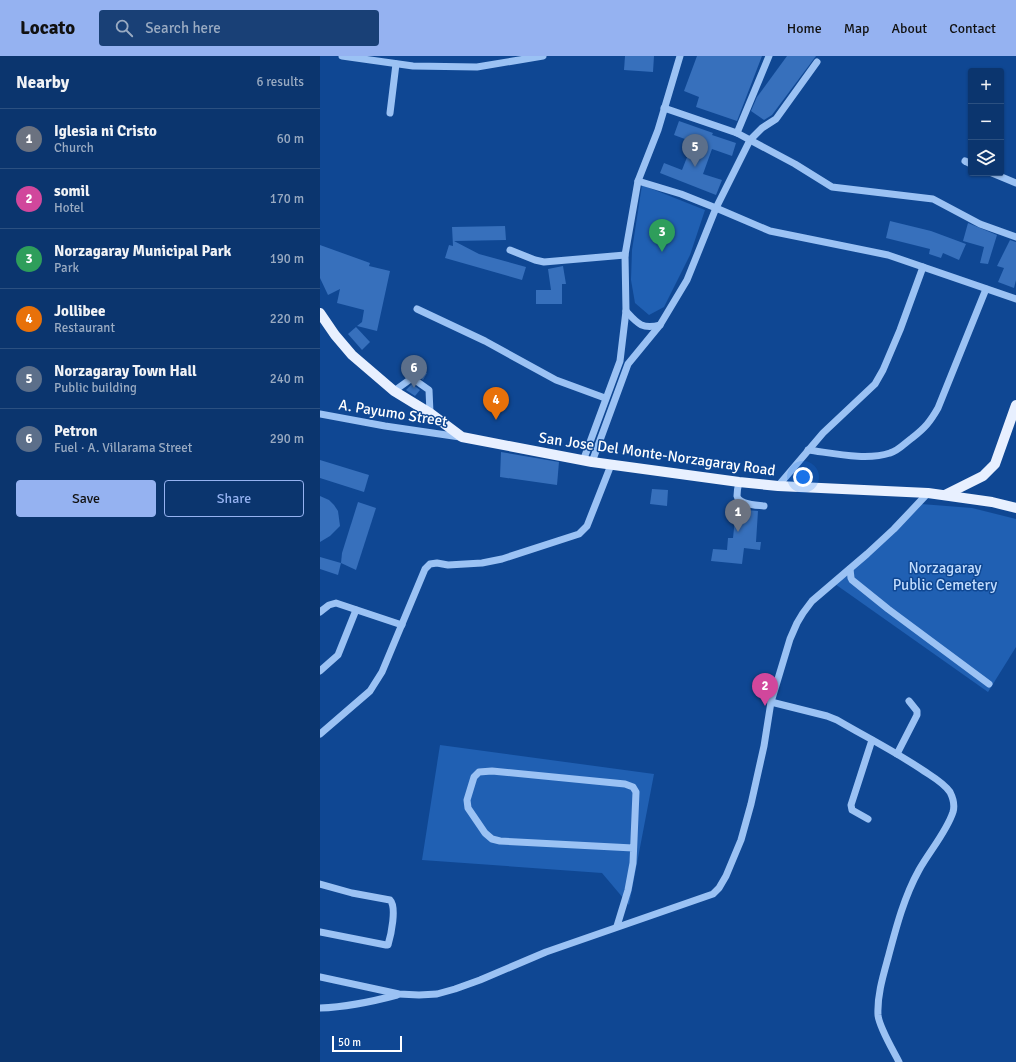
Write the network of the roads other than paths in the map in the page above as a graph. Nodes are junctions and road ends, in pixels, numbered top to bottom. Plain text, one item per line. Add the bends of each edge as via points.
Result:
1 (342, 56) edge
2 (543, 56) edge
3 (680, 56) edge
4 (768, 56) edge
5 (818, 62) dead end
6 (396, 64) junction
7 (664, 108) junction
8 (390, 113) dead end
9 (737, 133) junction
10 (750, 140) junction
11 (999, 176) edge
12 (638, 181) junction
13 (1016, 183) edge
14 (716, 208) junction
15 (1016, 237) edge
16 (510, 250) dead end
17 (625, 255) junction
18 (923, 267) junction
19 (986, 289) junction
20 (1016, 299) edge
21 (417, 309) dead end
22 (626, 311) junction
23 (320, 313) edge
24 (660, 325) junction
25 (394, 391) junction
26 (605, 398) junction
27 (1015, 409) edge
28 (430, 413) junction
29 (320, 414) edge
30 (462, 437) junction
31 (808, 450) junction
32 (588, 462) junction
33 (611, 465) junction
34 (739, 482) junction
35 (778, 486) junction
36 (928, 493) junction
37 (945, 495) junction
38 (764, 506) dead end
39 (1016, 508) edge
40 (850, 569) junction
41 (356, 610) junction
42 (320, 612) edge
43 (402, 625) junction
44 (320, 671) edge
45 (989, 684) dead end
46 (909, 700) dead end
47 (771, 702) junction
48 (320, 734) edge
49 (872, 740) junction
50 (897, 754) junction
51 (868, 819) dead end
52 (633, 848) junction
53 (320, 884) edge
54 (617, 926) junction
55 (320, 932) edge
56 (320, 977) edge
57 (399, 994) junction
58 (320, 1008) edge
59 (899, 1062) edge

1 - 6 street
2 - 6 street via 477,67
3 - 7 street
4 - 9 street
5 - 10 street via 776,119
6 - 8 street
7 - 9 street
7 - 12 street
9 - 10 street
10 - 14 street
10 - 15 street via 832,187 933,198 980,224
11 - 13 street
12 - 14 street
12 - 17 street
14 - 18 street via 770,232 876,252
14 - 24 street via 687,280
16 - 17 street via 544,262
17 - 22 street
18 - 19 street
18 - 31 street via 900,330 875,384
19 - 20 street
19 - 31 street via 938,408 927,426 891,453 856,456
21 - 26 street via 485,341 556,380
22 - 24 street via 638,324 648,327
22 - 26 street via 620,361
23 - 25 main road via 352,355
24 - 32 street via 628,364
25 - 28 main road
25 - 28 street via 412,378 429,390
26 - 32 street
27 - 37 main road via 995,464 984,476
28 - 30 main road
29 - 30 street, A. Payumo Street
30 - 32 main road, San Jose Del Monte-Norzagaray Road
31 - 35 street
32 - 33 main road, San Jose Del Monte-Norzagaray Road
33 - 34 main road, San Jose Del Monte-Norzagaray Road
33 - 43 street via 587,526 579,534 502,559 482,563 430,564 425,569
34 - 35 main road, San Jose Del Monte-Norzagaray Road
34 - 38 street via 737,496 740,501
35 - 36 main road, San Jose Del Monte-Norzagaray Road
36 - 37 main road, San Jose Del Monte-Norzagaray Road
36 - 40 street via 894,529
37 - 39 main road, San Jose Del Monte-Norzagaray Road
40 - 45 street via 852,580
40 - 47 street via 812,601 803,613 790,639
41 - 42 street via 336,603 329,604
41 - 43 street
41 - 44 street via 338,655
43 - 48 street via 382,672 370,691
46 - 50 street via 917,711 917,716
47 - 49 street via 838,720
47 - 54 street via 752,804 741,840 719,888 706,897
49 - 50 street
49 - 51 street via 851,805 852,810
50 - 59 street via 940,782 949,791 954,806 949,822 909,890 882,980 879,1020
52 - 52 street via 636,792 633,787 625,784 492,771 479,772 474,777 468,808 492,839
52 - 54 street via 632,874
53 - 55 street via 390,900 393,910 390,938 386,946
54 - 57 street via 455,989 438,994
56 - 57 street
57 - 58 street via 361,1004

